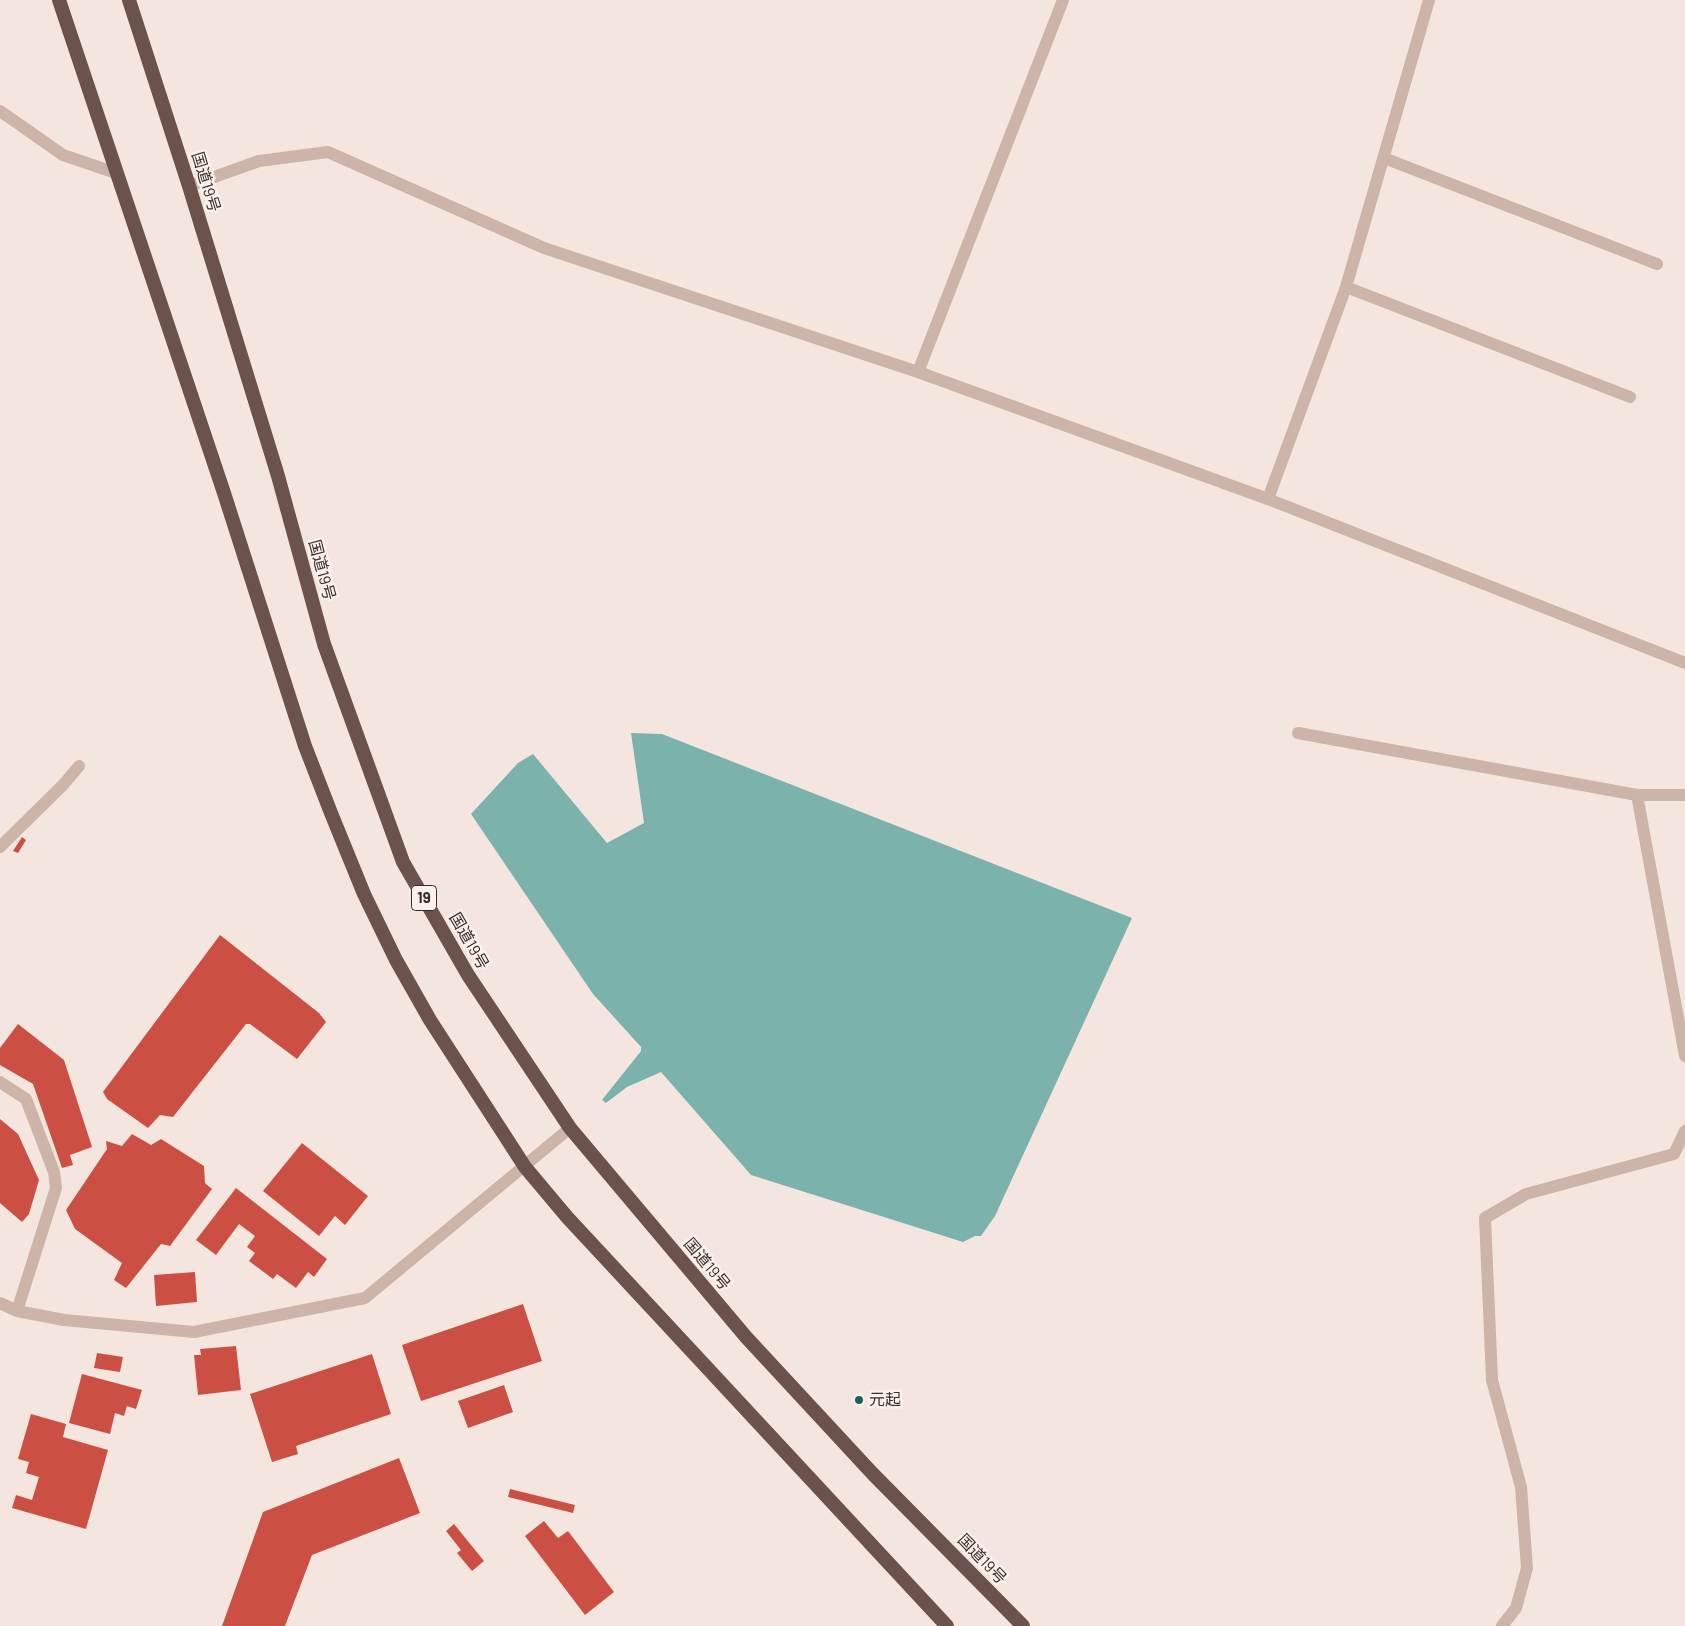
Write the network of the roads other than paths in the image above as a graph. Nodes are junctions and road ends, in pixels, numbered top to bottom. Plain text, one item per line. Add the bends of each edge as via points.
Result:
1 (59, 0) edge
2 (129, 0) edge
3 (1063, 0) edge
4 (1429, 0) edge
5 (0, 111) edge
6 (1384, 158) junction
7 (116, 173) junction
8 (189, 186) junction
9 (1657, 264) dead end
10 (1346, 287) junction
11 (918, 372) junction
12 (1630, 397) dead end
13 (1268, 499) junction
14 (1685, 662) edge
15 (1298, 733) dead end
16 (78, 766) dead end
17 (1637, 795) junction
18 (1685, 795) edge
19 (0, 847) edge
20 (1685, 1056) edge
21 (0, 1082) edge
22 (570, 1128) junction
23 (1685, 1131) edge
24 (525, 1167) junction
25 (0, 1303) edge
26 (17, 1310) junction
27 (947, 1626) edge
28 (1023, 1626) edge
29 (1502, 1626) edge

1 - 7 highway
2 - 8 highway, 国道19号 / 19
3 - 11 street
4 - 6 street
5 - 7 street via 63,155
6 - 9 street
6 - 10 street
7 - 24 highway via 224,492 278,666 334,822 396,960 430,1020
8 - 11 street via 258,161 328,152 544,248
8 - 22 highway, 国道19号 / 19 via 278,476 324,644 403,862 468,975
10 - 12 street
10 - 13 street
11 - 13 street
13 - 14 street
15 - 17 street
16 - 19 street
17 - 18 street
17 - 20 street
21 - 26 street via 26,1100 54,1172 56,1188
22 - 24 street
22 - 28 highway, 国道19号 / 19 via 746,1337 872,1473
23 - 29 street via 1674,1154 1526,1194 1485,1218 1492,1380 1521,1487 1527,1568 1516,1608
24 - 26 street via 365,1298 194,1332 64,1320
24 - 27 highway via 567,1217
25 - 26 street

